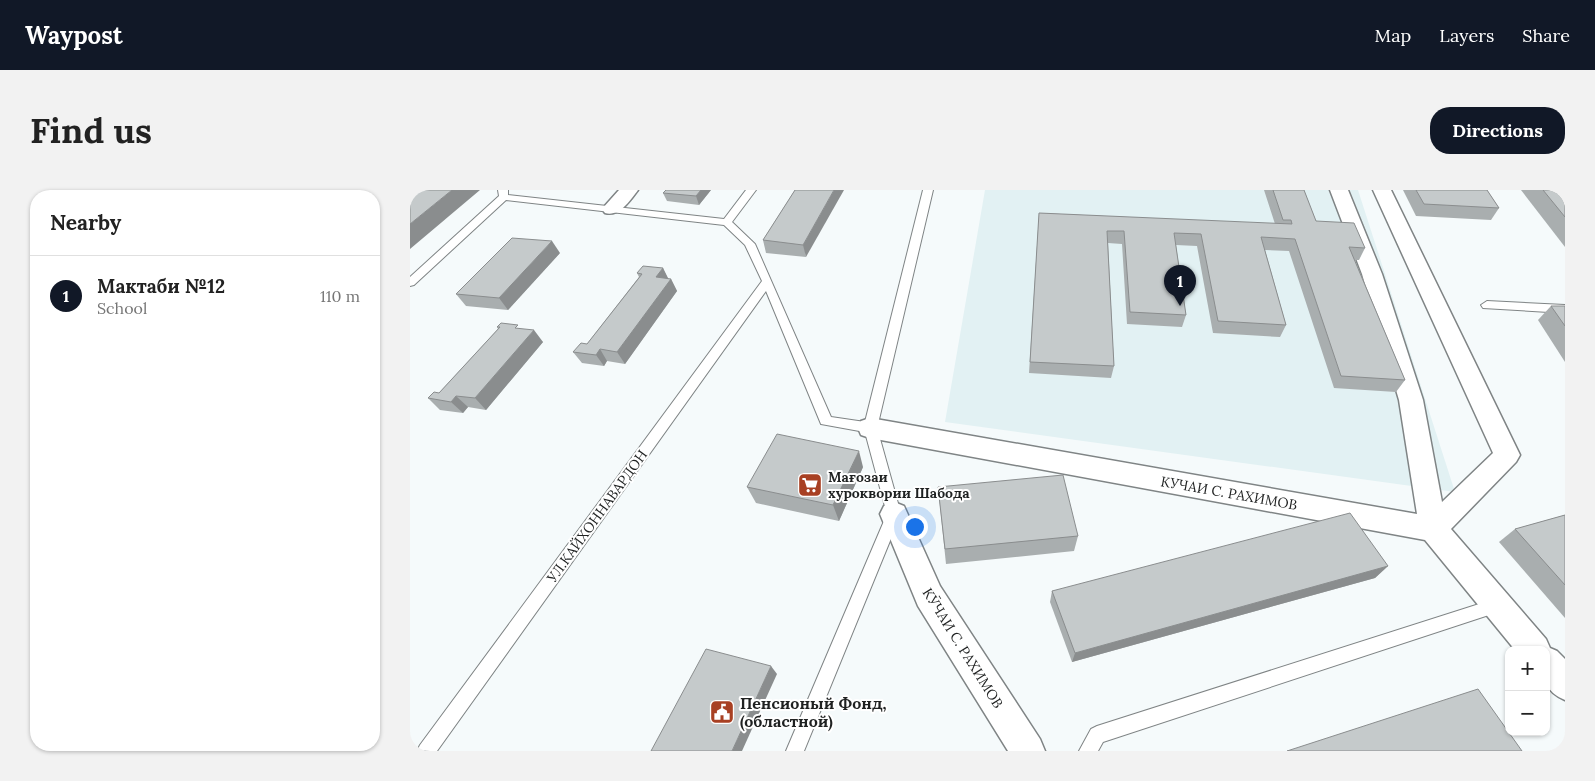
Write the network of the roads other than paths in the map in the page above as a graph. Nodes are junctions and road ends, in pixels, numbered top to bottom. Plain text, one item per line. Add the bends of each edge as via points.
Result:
1 (629, 190) edge
2 (751, 190) edge
3 (928, 190) edge
4 (1339, 190) edge
5 (1382, 190) edge
6 (504, 194) edge
7 (612, 209) junction
8 (727, 222) junction
9 (767, 281) junction
10 (410, 283) edge
11 (1487, 305) dead end
12 (1565, 310) edge
13 (870, 428) junction
14 (894, 514) junction
15 (1433, 529) junction
16 (1498, 605) junction
17 (1533, 646) edge
18 (1550, 667) edge
19 (1565, 684) edge
20 (426, 751) edge
21 (795, 751) edge
22 (1028, 751) edge
23 (1088, 751) edge

1 - 7 street
2 - 8 lane
3 - 13 lane
4 - 15 street via 1372,274 1411,400
5 - 15 street via 1507,455
6 - 7 lane
6 - 10 lane
7 - 8 lane
8 - 9 lane via 750,244
9 - 13 lane via 826,421
9 - 20 lane, УЛ.КАЙХОННАВАРДОН
11 - 12 lane
13 - 14 lane
13 - 15 street, КУЧАИ С. РАХИМОВ
14 - 21 lane
14 - 22 street, КӮЧАИ С. РАХИМОВ via 928,596
15 - 16 street
16 - 17 street
16 - 23 lane via 1097,735
18 - 19 street

